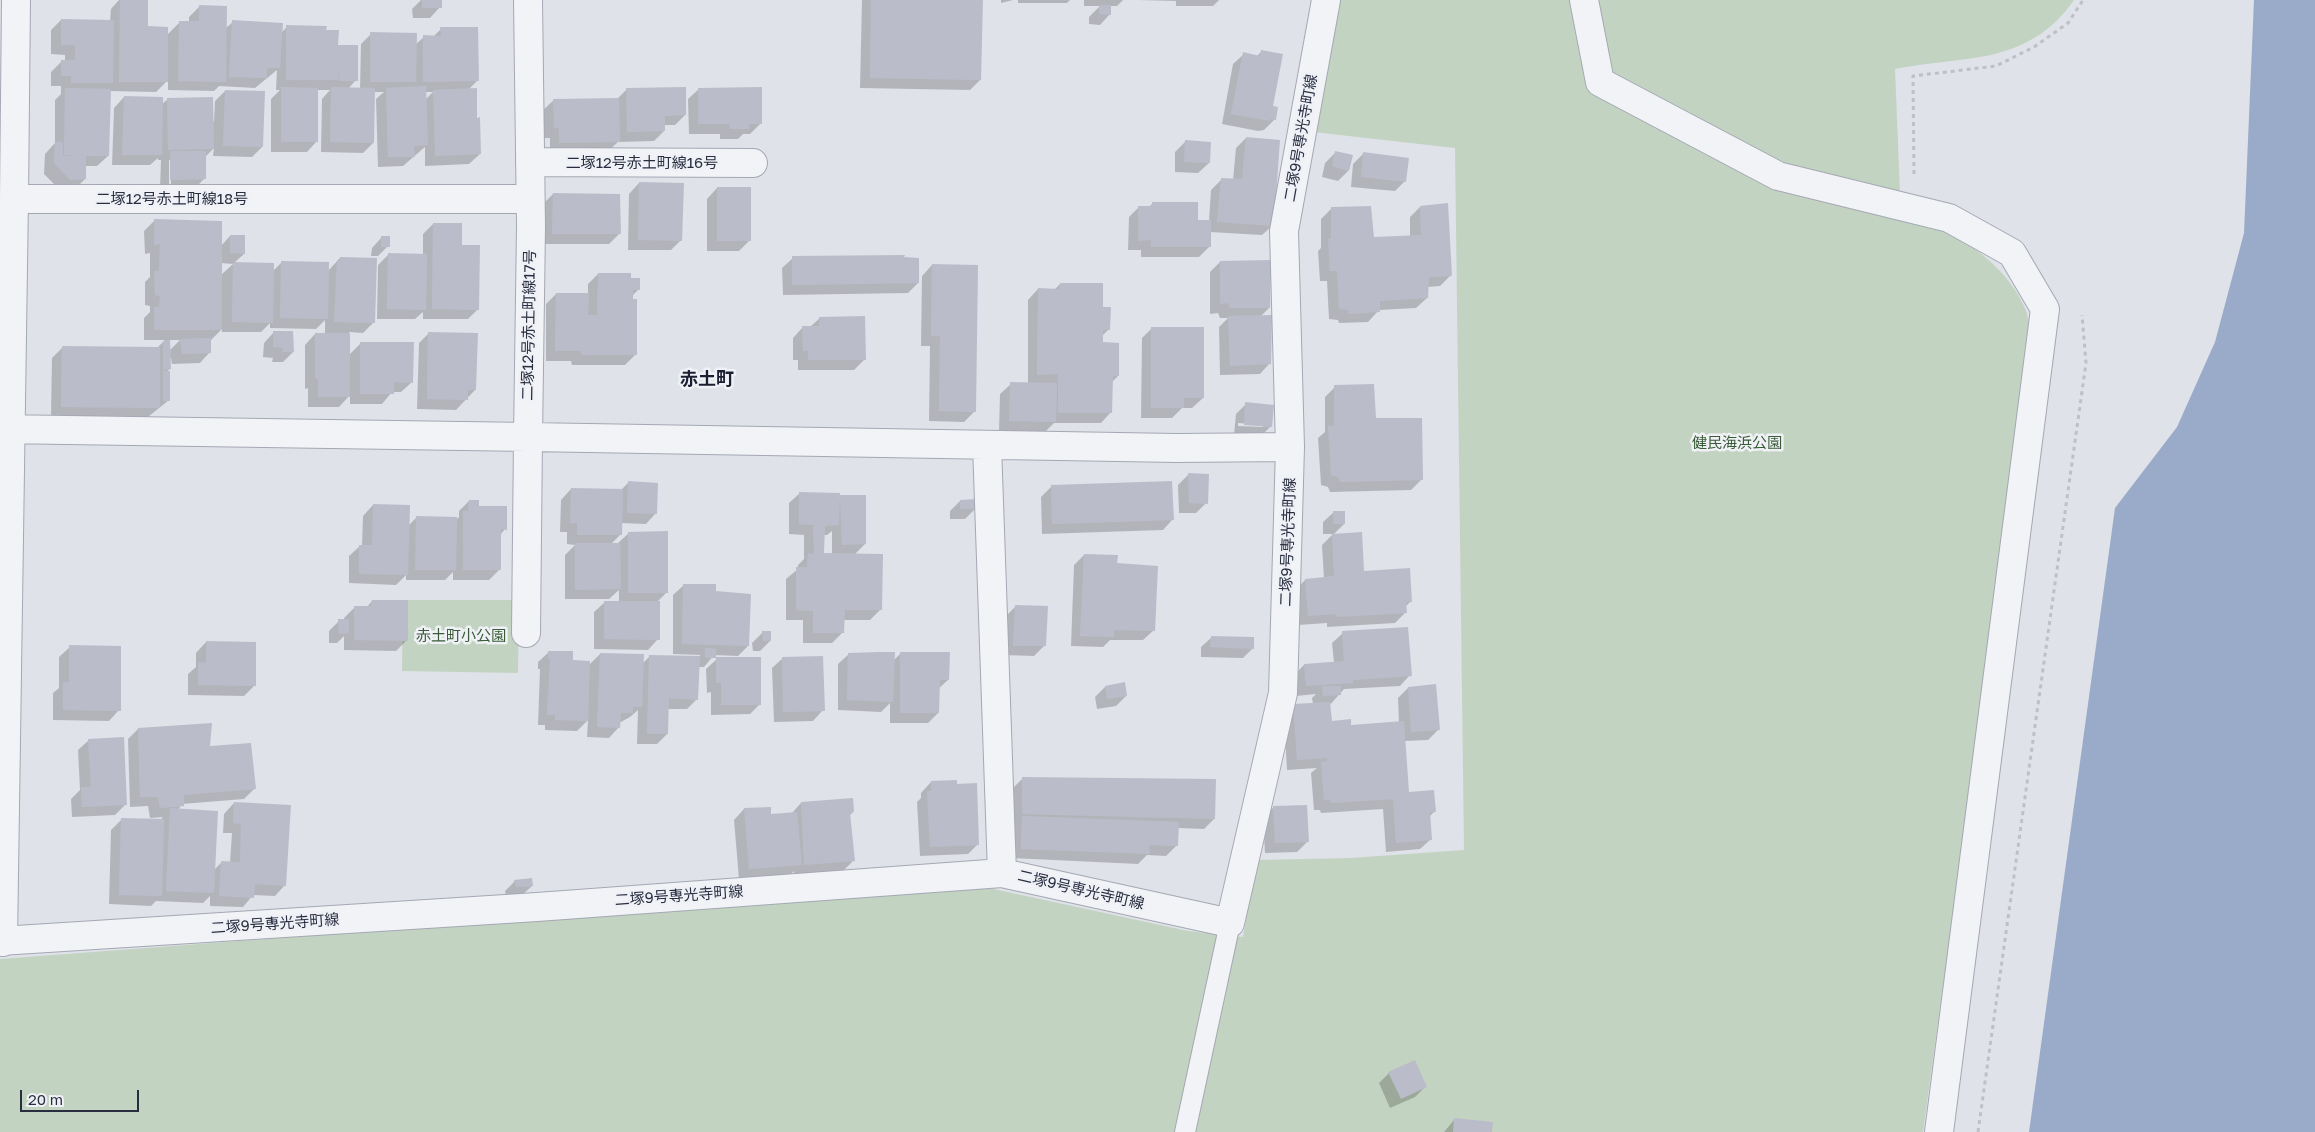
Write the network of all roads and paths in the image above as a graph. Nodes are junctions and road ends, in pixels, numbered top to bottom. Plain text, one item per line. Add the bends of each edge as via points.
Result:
1 (16, 0) edge
2 (528, 0) edge
3 (1326, 0) edge
4 (1584, 0) edge
5 (530, 162) junction
6 (753, 163) dead end
7 (14, 199) junction
8 (530, 199) junction
9 (5, 429) edge
10 (528, 437) junction
11 (987, 445) junction
12 (1290, 447) junction
13 (526, 633) dead end
14 (1002, 872) junction
15 (1230, 923) junction
16 (1, 942) edge
17 (1185, 1132) edge
18 (1939, 1132) edge

1 - 7 street
2 - 5 street, 二塚12号赤土町線17号
3 - 12 street, 二塚9号専光寺町線 via 1284,231
4 - 18 street via 1600,82 1778,176 1949,218 2012,253 2045,309
5 - 6 street, 二塚12号赤土町線16号
5 - 8 street, 二塚12号赤土町線17号
7 - 8 street, 二塚12号赤土町線18号
7 - 9 street
8 - 10 street, 二塚12号赤土町線17号
9 - 10 street
9 - 16 street
10 - 11 street
10 - 13 street, 二塚12号赤土町線17号
11 - 12 street
11 - 14 street
12 - 15 street, 二塚9号専光寺町線 via 1283,694
14 - 15 street, 二塚9号専光寺町線
14 - 16 street, 二塚9号専光寺町線
15 - 17 lane

